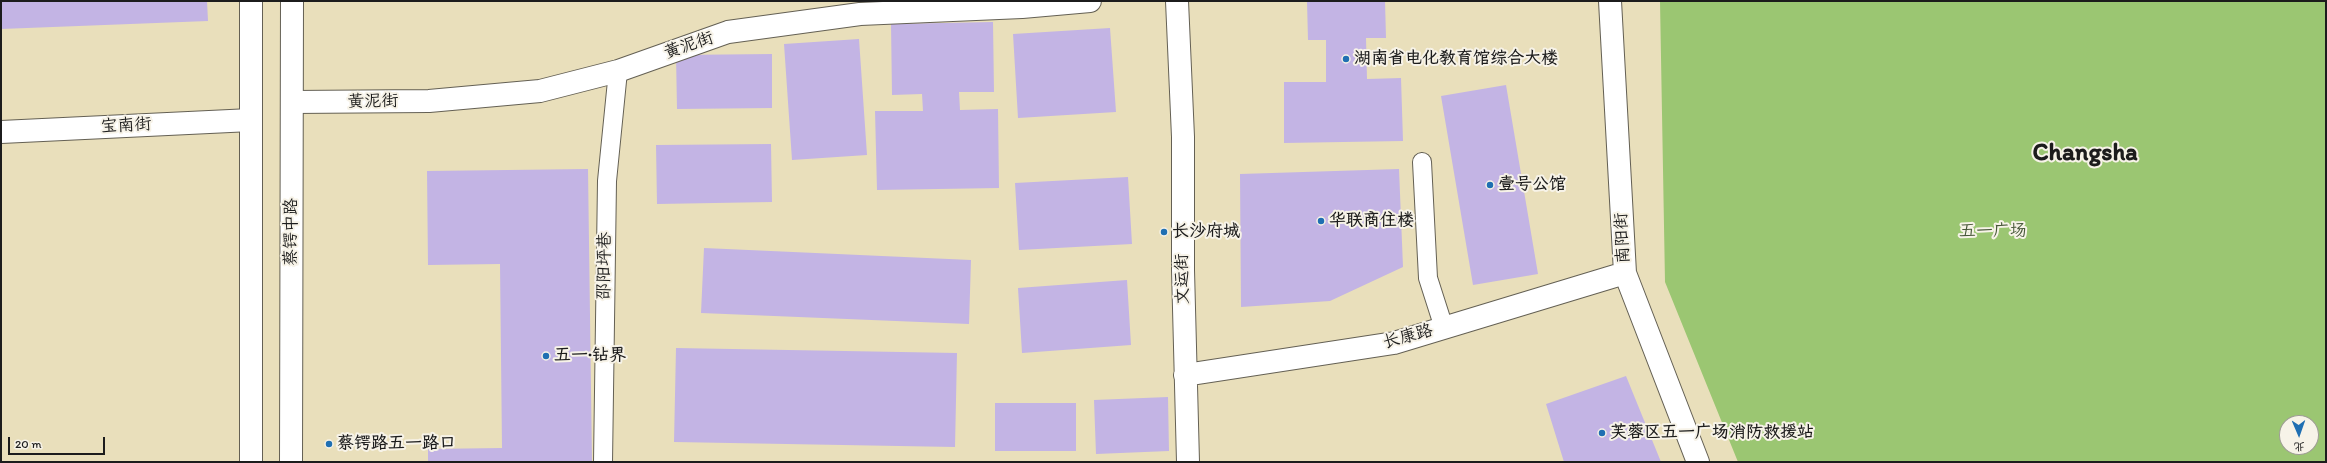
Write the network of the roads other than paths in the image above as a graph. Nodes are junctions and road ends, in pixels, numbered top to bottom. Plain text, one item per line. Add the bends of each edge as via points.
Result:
1 (251, 1) edge
2 (292, 1) edge
3 (1090, 1) edge
4 (1177, 1) edge
5 (1610, 1) edge
6 (618, 71) junction
7 (292, 102) junction
8 (251, 120) junction
9 (1, 132) edge
10 (1422, 162) dead end
11 (1625, 272) junction
12 (1444, 328) junction
13 (1185, 375) junction
14 (251, 462) edge
15 (291, 462) edge
16 (603, 462) edge
17 (1188, 462) edge
18 (1698, 462) edge

1 - 8 street
2 - 7 street, 蔡锷中路
3 - 6 street, 黄泥街 via 1022,7 860,14 728,32
4 - 13 street, 文运街 via 1183,137
5 - 11 street, 南阳街
6 - 7 street, 黄泥街 via 540,91 429,101
6 - 16 lane, 邵阳坪巷 via 607,181
7 - 15 street, 蔡锷中路
8 - 9 street, 宝南街
8 - 14 street
10 - 12 lane via 1428,278
11 - 12 street, 长康路
11 - 18 street, 南阳街
12 - 13 street, 长康路 via 1394,343
13 - 17 street, 文运街

